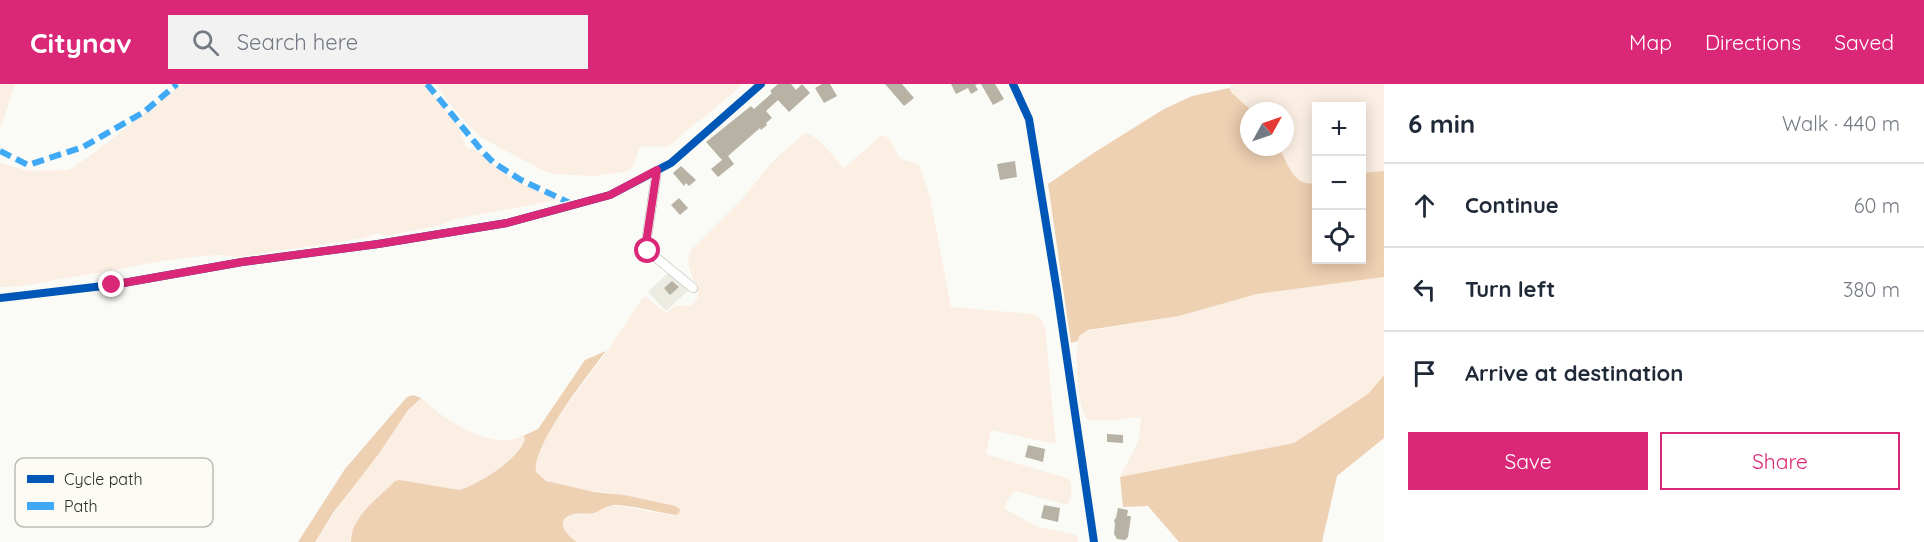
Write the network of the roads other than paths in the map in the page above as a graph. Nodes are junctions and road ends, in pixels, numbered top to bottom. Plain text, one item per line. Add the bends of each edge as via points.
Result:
1 (761, 84) edge
2 (1013, 84) edge
3 (657, 170) junction
4 (693, 288) dead end
5 (0, 298) edge
6 (1094, 542) edge

1 - 3 street via 671,163
2 - 6 street via 1029,119
3 - 4 street via 648,251
3 - 5 street via 610,195 507,223 112,285

